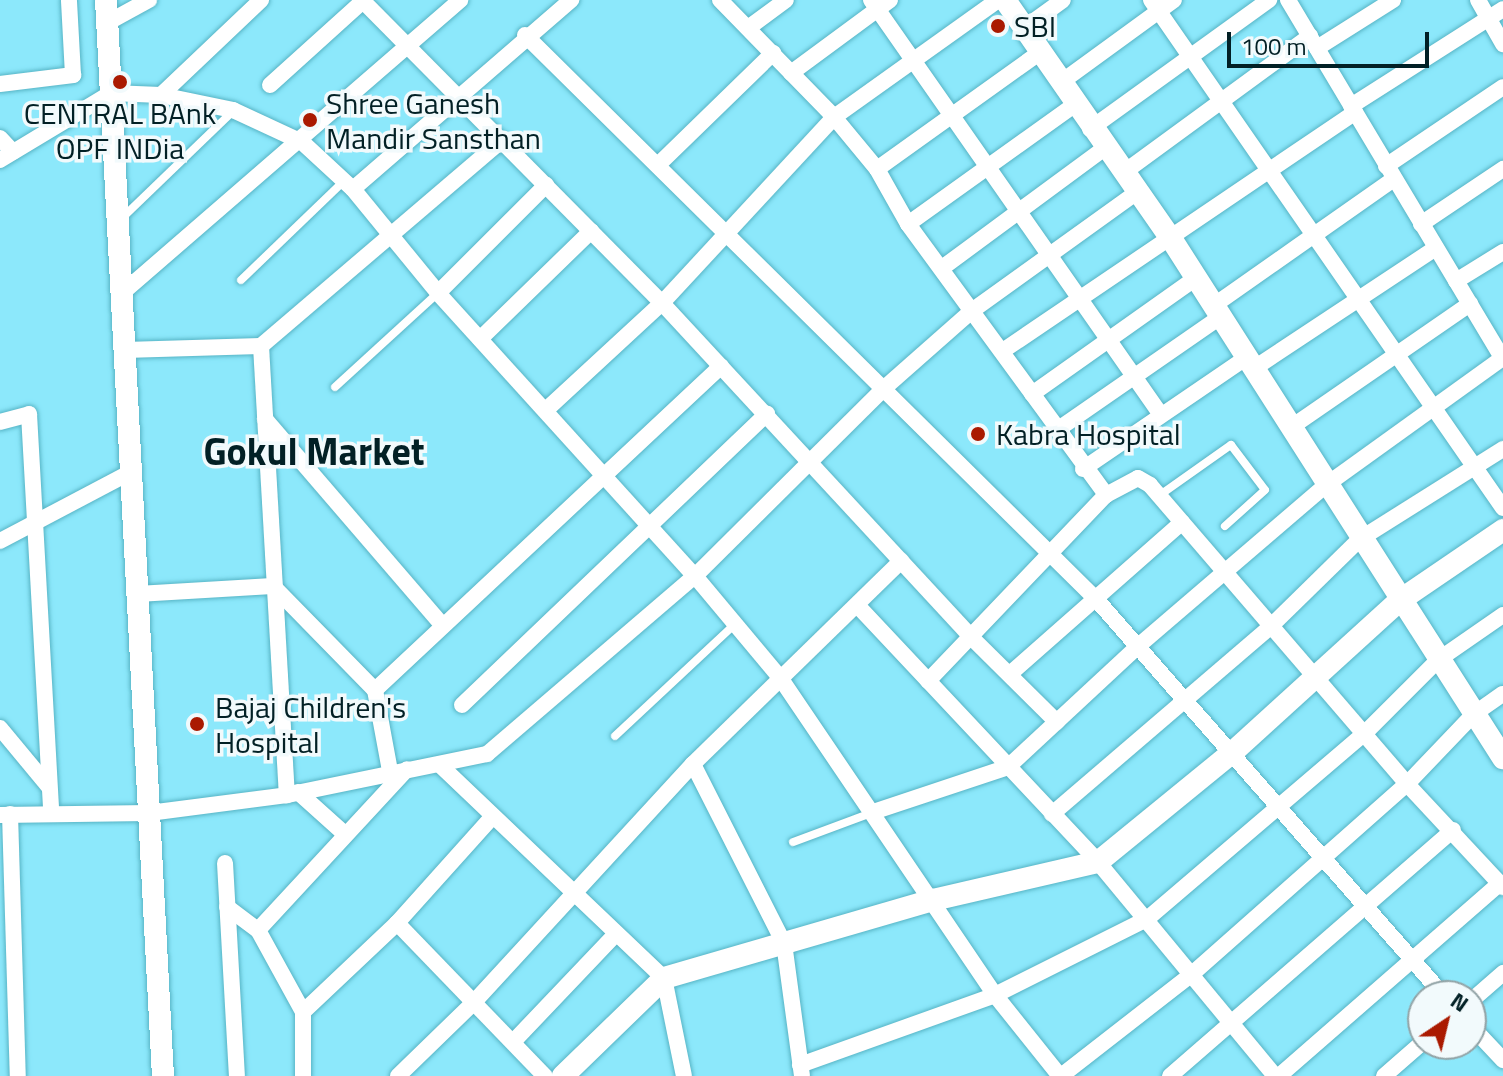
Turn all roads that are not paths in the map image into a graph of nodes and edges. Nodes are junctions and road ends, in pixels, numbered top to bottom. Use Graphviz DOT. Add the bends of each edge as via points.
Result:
graph roads {
  1 [pos="69,0"];
  2 [pos="106,0"];
  3 [pos="149,0"];
  4 [pos="261,0"];
  5 [pos="363,0"];
  6 [pos="460,0"];
  7 [pos="720,0"];
  8 [pos="786,0"];
  9 [pos="998,0"];
  10 [pos="1005,0"];
  11 [pos="1063,0"];
  12 [pos="1174,0"];
  13 [pos="1269,0"];
  14 [pos="1393,0"];
  15 [pos="1478,0"];
  16 [pos="564,1"];
  17 [pos="1291,1"];
  18 [pos="880,3"];
  19 [pos="1155,6"];
  20 [pos="1496,14"];
  21 [pos="107,23"];
  22 [pos="748,28"];
  23 [pos="1023,29"];
  24 [pos="525,35"];
  25 [pos="1313,42"];
  26 [pos="1503,44"];
  27 [pos="409,45"];
  28 [pos="773,53"];
  29 [pos="1039,53"];
  30 [pos="1192,56"];
  31 [pos="914,60"];
  32 [pos="791,73"];
  33 [pos="1060,83"];
  34 [pos="0,84"];
  35 [pos="270,85"];
  36 [pos="1503,87"];
  37 [pos="111,93"];
  38 [pos="161,95"];
  39 [pos="458,98"];
  40 [pos="1223,100"];
  41 [pos="1074,105"];
  42 [pos="1353,109"];
  43 [pos="233,110"];
  44 [pos="834,117"];
  45 [pos="949,117"];
  46 [pos="1090,129"];
  47 [pos="0,138"];
  48 [pos="502,140"];
  49 [pos="302,142"];
  50 [pos="1105,148"];
  51 [pos="7,156"];
  52 [pos="660,163"];
  53 [pos="987,168"];
  54 [pos="877,169"];
  55 [pos="1503,169"];
  56 [pos="1272,170"];
  57 [pos="1123,173"];
  58 [pos="1390,173"];
  59 [pos="348,185"];
  60 [pos="546,185"];
  61 [pos="1137,192"];
  62 [pos="1019,212"];
  63 [pos="117,222"];
  64 [pos="908,224"];
  65 [pos="1421,224"];
  66 [pos="591,231"];
  67 [pos="728,232"];
  68 [pos="1316,234"];
  69 [pos="390,239"];
  70 [pos="1172,240"];
  71 [pos="1436,248"];
  72 [pos="1503,252"];
  73 [pos="1050,254"];
  74 [pos="942,268"];
  75 [pos="1196,278"];
  76 [pos="241,280"];
  77 [pos="1456,281"];
  78 [pos="438,293"];
  79 [pos="121,294"];
  80 [pos="1081,299"];
  81 [pos="1361,299"];
  82 [pos="662,303"];
  83 [pos="1470,304"];
  84 [pos="973,310"];
  85 [pos="1217,311"];
  86 [pos="1497,333"];
  87 [pos="480,339"];
  88 [pos="1108,339"];
  89 [pos="261,346"];
  90 [pos="124,350"];
  91 [pos="1004,350"];
  92 [pos="1398,354"];
  93 [pos="1503,358"];
  94 [pos="1250,364"];
  95 [pos="721,366"];
  96 [pos="1134,377"];
  97 [pos="335,387"];
  98 [pos="881,391"];
  99 [pos="1032,394"];
  100 [pos="1435,408"];
  101 [pos="547,409"];
  102 [pos="767,414"];
  103 [pos="1161,415"];
  104 [pos="265,419"];
  105 [pos="0,422"];
  106 [pos="1290,428"];
  107 [pos="1057,430"];
  108 [pos="1503,449"];
  109 [pos="812,462"];
  110 [pos="1475,468"];
  111 [pos="1083,469"];
  112 [pos="131,472"];
  113 [pos="605,477"];
  114 [pos="1326,485"];
  115 [pos="1106,495"];
  116 [pos="1159,496"];
  117 [pos="1503,508"];
  118 [pos="39,522"];
  119 [pos="1182,522"];
  120 [pos="648,524"];
  121 [pos="1225,526"];
  122 [pos="1503,530"];
  123 [pos="1360,539"];
  124 [pos="0,541"];
  125 [pos="1051,554"];
  126 [pos="901,561"];
  127 [pos="1227,573"];
  128 [pos="695,576"];
  129 [pos="273,586"];
  130 [pos="137,594"];
  131 [pos="1096,599"];
  132 [pos="1399,601"];
  133 [pos="857,605"];
  134 [pos="1503,615"];
  135 [pos="735,624"];
  136 [pos="442,625"];
  137 [pos="1270,627"];
  138 [pos="970,636"];
  139 [pos="1137,647"];
  140 [pos="1438,660"];
  141 [pos="1011,673"];
  142 [pos="1318,677"];
  143 [pos="781,679"];
  144 [pos="928,681"];
  145 [pos="375,690"];
  146 [pos="1503,694"];
  147 [pos="1185,697"];
  148 [pos="462,705"];
  149 [pos="1474,714"];
  150 [pos="1057,722"];
  151 [pos="0,728"];
  152 [pos="1366,732"];
  153 [pos="615,736"];
  154 [pos="1233,752"];
  155 [pos="1503,758"];
  156 [pos="693,764"];
  157 [pos="441,766"];
  158 [pos="1008,767"];
  159 [pos="398,770"];
  160 [pos="1407,784"];
  161 [pos="49,787"];
  162 [pos="292,794"];
  163 [pos="1279,805"];
  164 [pos="51,811"];
  165 [pos="876,811"];
  166 [pos="149,813"];
  167 [pos="5,814"];
  168 [pos="1052,814"];
  169 [pos="492,817"];
  170 [pos="1453,830"];
  171 [pos="346,835"];
  172 [pos="793,842"];
  173 [pos="1327,857"];
  174 [pos="1098,862"];
  175 [pos="225,863"];
  176 [pos="1501,885"];
  177 [pos="574,895"];
  178 [pos="933,900"];
  179 [pos="1368,905"];
  180 [pos="227,907"];
  181 [pos="1147,919"];
  182 [pos="397,923"];
  183 [pos="258,930"];
  184 [pos="616,934"];
  185 [pos="784,943"];
  186 [pos="1412,957"];
  187 [pos="1503,973"];
  188 [pos="1192,974"];
  189 [pos="664,978"];
  190 [pos="1431,980"];
  191 [pos="1487,987"];
  192 [pos="995,995"];
  193 [pos="475,1001"];
  194 [pos="303,1012"];
  195 [pos="1233,1022"];
  196 [pos="513,1042"];
  197 [pos="1487,1043"];
  198 [pos="1407,1056"];
  199 [pos="1503,1060"];
  200 [pos="801,1071"];
  201 [pos="18,1076"];
  202 [pos="163,1076"];
  203 [pos="237,1076"];
  204 [pos="303,1076"];
  205 [pos="398,1076"];
  206 [pos="545,1076"];
  207 [pos="563,1076"];
  208 [pos="684,1076"];
  209 [pos="1061,1076"];
  210 [pos="1170,1076"];
  211 [pos="1277,1076"];
  212 [pos="1384,1076"];
  1 -- 34 [label="street" via="73,75"];
  2 -- 21 [label="main road"];
  3 -- 21 [label="street"];
  4 -- 38 [label="street"];
  5 -- 27 [label="street"];
  5 -- 35 [label="street"];
  6 -- 27 [label="street"];
  7 -- 22 [label="street"];
  8 -- 22 [label="street"];
  9 -- 31 [label="street"];
  10 -- 23 [label="main road"];
  11 -- 23 [label="street"];
  12 -- 19 [label="street"];
  13 -- 30 [label="street"];
  14 -- 25 [label="street"];
  15 -- 20 [label="street"];
  16 -- 24 [label="street"];
  17 -- 25 [label="street"];
  18 -- 31 [label="street"];
  18 -- 32 [label="street"];
  19 -- 30 [label="street"];
  19 -- 33 [label="street"];
  20 -- 26 [label="street"];
  20 -- 42 [label="street"];
  21 -- 37 [label="main road"];
  22 -- 28 [label="street"];
  23 -- 29 [label="main road"];
  24 -- 39 [label="street"];
  24 -- 52 [label="street"];
  25 -- 40 [label="street"];
  25 -- 42 [label="street"];
  27 -- 39 [label="street"];
  27 -- 49 [label="street"];
  28 -- 32 [label="street"];
  28 -- 52 [label="street"];
  29 -- 33 [label="main road"];
  29 -- 45 [label="street"];
  30 -- 40 [label="street"];
  30 -- 46 [label="street"];
  31 -- 44 [label="street"];
  31 -- 45 [label="street"];
  32 -- 44 [label="street"];
  33 -- 41 [label="main road"];
  36 -- 58 [label="street"];
  37 -- 38 [label="street"];
  37 -- 51 [label="street"];
  37 -- 63 [label="main road"];
  38 -- 43 [label="street"];
  39 -- 48 [label="street"];
  39 -- 59 [label="street"];
  40 -- 56 [label="street"];
  40 -- 57 [label="street"];
  41 -- 46 [label="main road"];
  41 -- 53 [label="street"];
  42 -- 56 [label="street"];
  42 -- 58 [label="street"];
  43 -- 49 [label="street"];
  43 -- 63 [label="lane"];
  44 -- 54 [label="street"];
  44 -- 67 [label="street"];
  45 -- 53 [label="street"];
  45 -- 54 [label="street"];
  46 -- 50 [label="main road"];
  47 -- 51 [label="street"];
  48 -- 60 [label="street"];
  48 -- 69 [label="street"];
  49 -- 59 [label="street"];
  49 -- 79 [label="street"];
  50 -- 57 [label="main road"];
  50 -- 62 [label="street"];
  52 -- 67 [label="street"];
  53 -- 62 [label="street"];
  53 -- 64 [label="street"];
  54 -- 64 [label="street"];
  55 -- 65 [label="street"];
  56 -- 68 [label="street"];
  56 -- 70 [label="street"];
  57 -- 61 [label="main road"];
  58 -- 65 [label="street"];
  58 -- 68 [label="street"];
  59 -- 69 [label="street"];
  59 -- 76 [label="lane"];
  60 -- 66 [label="street"];
  60 -- 78 [label="street"];
  61 -- 70 [label="main road"];
  61 -- 73 [label="street"];
  62 -- 73 [label="street"];
  62 -- 74 [label="street"];
  63 -- 79 [label="main road"];
  64 -- 74 [label="street"];
  65 -- 71 [label="street"];
  66 -- 82 [label="street"];
  66 -- 87 [label="street"];
  67 -- 82 [label="street"];
  67 -- 98 [label="street"];
  68 -- 81 [label="street"];
  68 -- 85 [label="street"];
  69 -- 78 [label="street"];
  69 -- 89 [label="street"];
  70 -- 75 [label="main road"];
  70 -- 80 [label="street"];
  71 -- 77 [label="street"];
  71 -- 81 [label="street"];
  72 -- 77 [label="street"];
  73 -- 80 [label="street"];
  73 -- 84 [label="street"];
  74 -- 84 [label="street"];
  75 -- 85 [label="main road"];
  75 -- 88 [label="street"];
  77 -- 83 [label="street"];
  78 -- 87 [label="street"];
  78 -- 97 [label="lane"];
  79 -- 90 [label="main road"];
  80 -- 88 [label="street"];
  80 -- 91 [label="street"];
  81 -- 92 [label="street"];
  81 -- 94 [label="street"];
  82 -- 95 [label="street"];
  82 -- 101 [label="street"];
  83 -- 86 [label="street"];
  83 -- 92 [label="street"];
  84 -- 91 [label="street"];
  84 -- 98 [label="street"];
  85 -- 94 [label="main road"];
  85 -- 96 [label="street"];
  86 -- 93 [label="street"];
  87 -- 101 [label="street"];
  88 -- 96 [label="street"];
  88 -- 99 [label="street"];
  89 -- 90 [label="street"];
  89 -- 104 [label="street"];
  90 -- 112 [label="main road"];
  91 -- 99 [label="street"];
  92 -- 100 [label="street"];
  92 -- 106 [label="street"];
  93 -- 100 [label="street"];
  94 -- 103 [label="street"];
  94 -- 106 [label="main road"];
  95 -- 102 [label="street"];
  95 -- 113 [label="street"];
  96 -- 103 [label="street"];
  96 -- 107 [label="street"];
  98 -- 109 [label="street"];
  98 -- 125 [label="street"];
  99 -- 107 [label="street"];
  100 -- 110 [label="street"];
  100 -- 114 [label="street"];
  101 -- 113 [label="street"];
  102 -- 109 [label="street"];
  102 -- 120 [label="street"];
  103 -- 111 [label="street"];
  104 -- 129 [label="street"];
  104 -- 136 [label="street"];
  105 -- 118 [label="street" via="29,414"];
  106 -- 114 [label="main road"];
  107 -- 111 [label="street"];
  108 -- 110 [label="street"];
  109 -- 126 [label="street"];
  109 -- 128 [label="street"];
  110 -- 117 [label="street"];
  110 -- 123 [label="street"];
  111 -- 115 [label="street"];
  112 -- 118 [label="street"];
  112 -- 130 [label="main road"];
  113 -- 120 [label="street"];
  113 -- 136 [label="street"];
  114 -- 123 [label="main road"];
  114 -- 127 [label="street"];
  115 -- 116 [label="street" via="1131,477 1144,480"];
  115 -- 125 [label="street"];
  116 -- 119 [label="street"];
  116 -- 121 [label="lane" via="1231,445 1265,490"];
  118 -- 124 [label="street"];
  118 -- 161 [label="street"];
  119 -- 127 [label="street"];
  119 -- 131 [label="street"];
  120 -- 128 [label="street"];
  120 -- 148 [label="street"];
  122 -- 132 [label="main road"];
  123 -- 132 [label="main road"];
  123 -- 137 [label="street"];
  125 -- 131 [label="street"];
  125 -- 138 [label="street"];
  126 -- 133 [label="street"];
  126 -- 138 [label="street"];
  127 -- 137 [label="street"];
  127 -- 139 [label="street"];
  128 -- 135 [label="street"];
  128 -- 157 [label="street" via="507,742 487,754"];
  129 -- 130 [label="street"];
  129 -- 145 [label="street"];
  129 -- 162 [label="street"];
  130 -- 166 [label="main road"];
  131 -- 139 [label="street"];
  131 -- 141 [label="street"];
  132 -- 140 [label="main road"];
  132 -- 142 [label="main road"];
  133 -- 143 [label="street"];
  133 -- 144 [label="street"];
  134 -- 140 [label="street"];
  135 -- 143 [label="street"];
  135 -- 153 [label="lane"];
  136 -- 145 [label="street"];
  137 -- 142 [label="street"];
  137 -- 147 [label="street"];
  138 -- 141 [label="street"];
  138 -- 144 [label="street"];
  139 -- 147 [label="street"];
  139 -- 150 [label="street"];
  140 -- 149 [label="main road"];
  140 -- 152 [label="street"];
  141 -- 150 [label="street"];
  142 -- 152 [label="street"];
  142 -- 154 [label="main road"];
  143 -- 156 [label="street"];
  143 -- 165 [label="street"];
  144 -- 158 [label="street"];
  145 -- 159 [label="street"];
  146 -- 149 [label="street"];
  147 -- 154 [label="street"];
  147 -- 168 [label="street"];
  149 -- 155 [label="main road"];
  149 -- 160 [label="street"];
  150 -- 158 [label="street"];
  151 -- 161 [label="street"];
  152 -- 160 [label="street"];
  152 -- 163 [label="street"];
  154 -- 163 [label="street"];
  154 -- 174 [label="main road"];
  156 -- 177 [label="street"];
  156 -- 185 [label="street"];
  157 -- 159 [label="street"];
  157 -- 169 [label="street"];
  158 -- 165 [label="street"];
  158 -- 168 [label="street"];
  159 -- 162 [label="street"];
  159 -- 171 [label="street"];
  160 -- 170 [label="street"];
  160 -- 173 [label="street"];
  161 -- 164 [label="street"];
  162 -- 166 [label="street"];
  162 -- 171 [label="street"];
  163 -- 173 [label="street"];
  163 -- 181 [label="street"];
  164 -- 166 [label="street"];
  164 -- 167 [label="street"];
  165 -- 172 [label="lane"];
  165 -- 178 [label="street"];
  166 -- 202 [label="main road"];
  167 -- 201 [label="street"];
  168 -- 174 [label="street"];
  169 -- 177 [label="street"];
  169 -- 182 [label="street"];
  170 -- 176 [label="street"];
  170 -- 179 [label="street"];
  171 -- 183 [label="street"];
  173 -- 179 [label="street"];
  173 -- 188 [label="street"];
  174 -- 178 [label="main road"];
  174 -- 181 [label="street"];
  175 -- 180 [label="street"];
  176 -- 186 [label="street"];
  177 -- 184 [label="street"];
  177 -- 193 [label="street"];
  178 -- 185 [label="main road"];
  178 -- 192 [label="street"];
  179 -- 186 [label="street"];
  179 -- 195 [label="street"];
  180 -- 183 [label="street"];
  180 -- 203 [label="street"];
  181 -- 188 [label="street"];
  181 -- 192 [label="street"];
  182 -- 193 [label="street"];
  182 -- 194 [label="street"];
  183 -- 194 [label="street"];
  184 -- 189 [label="street"];
  184 -- 196 [label="street"];
  185 -- 189 [label="main road"];
  185 -- 200 [label="street"];
  186 -- 190 [label="street"];
  186 -- 211 [label="street"];
  187 -- 191 [label="street"];
  188 -- 195 [label="street"];
  188 -- 209 [label="street"];
  189 -- 207 [label="main road"];
  189 -- 208 [label="street"];
  192 -- 200 [label="street"];
  192 -- 209 [label="street"];
  193 -- 196 [label="street"];
  193 -- 205 [label="street"];
  194 -- 204 [label="street"];
  195 -- 210 [label="street"];
  195 -- 211 [label="street"];
  196 -- 206 [label="street"];
  197 -- 199 [label="street"];
  198 -- 212 [label="street"];
}
